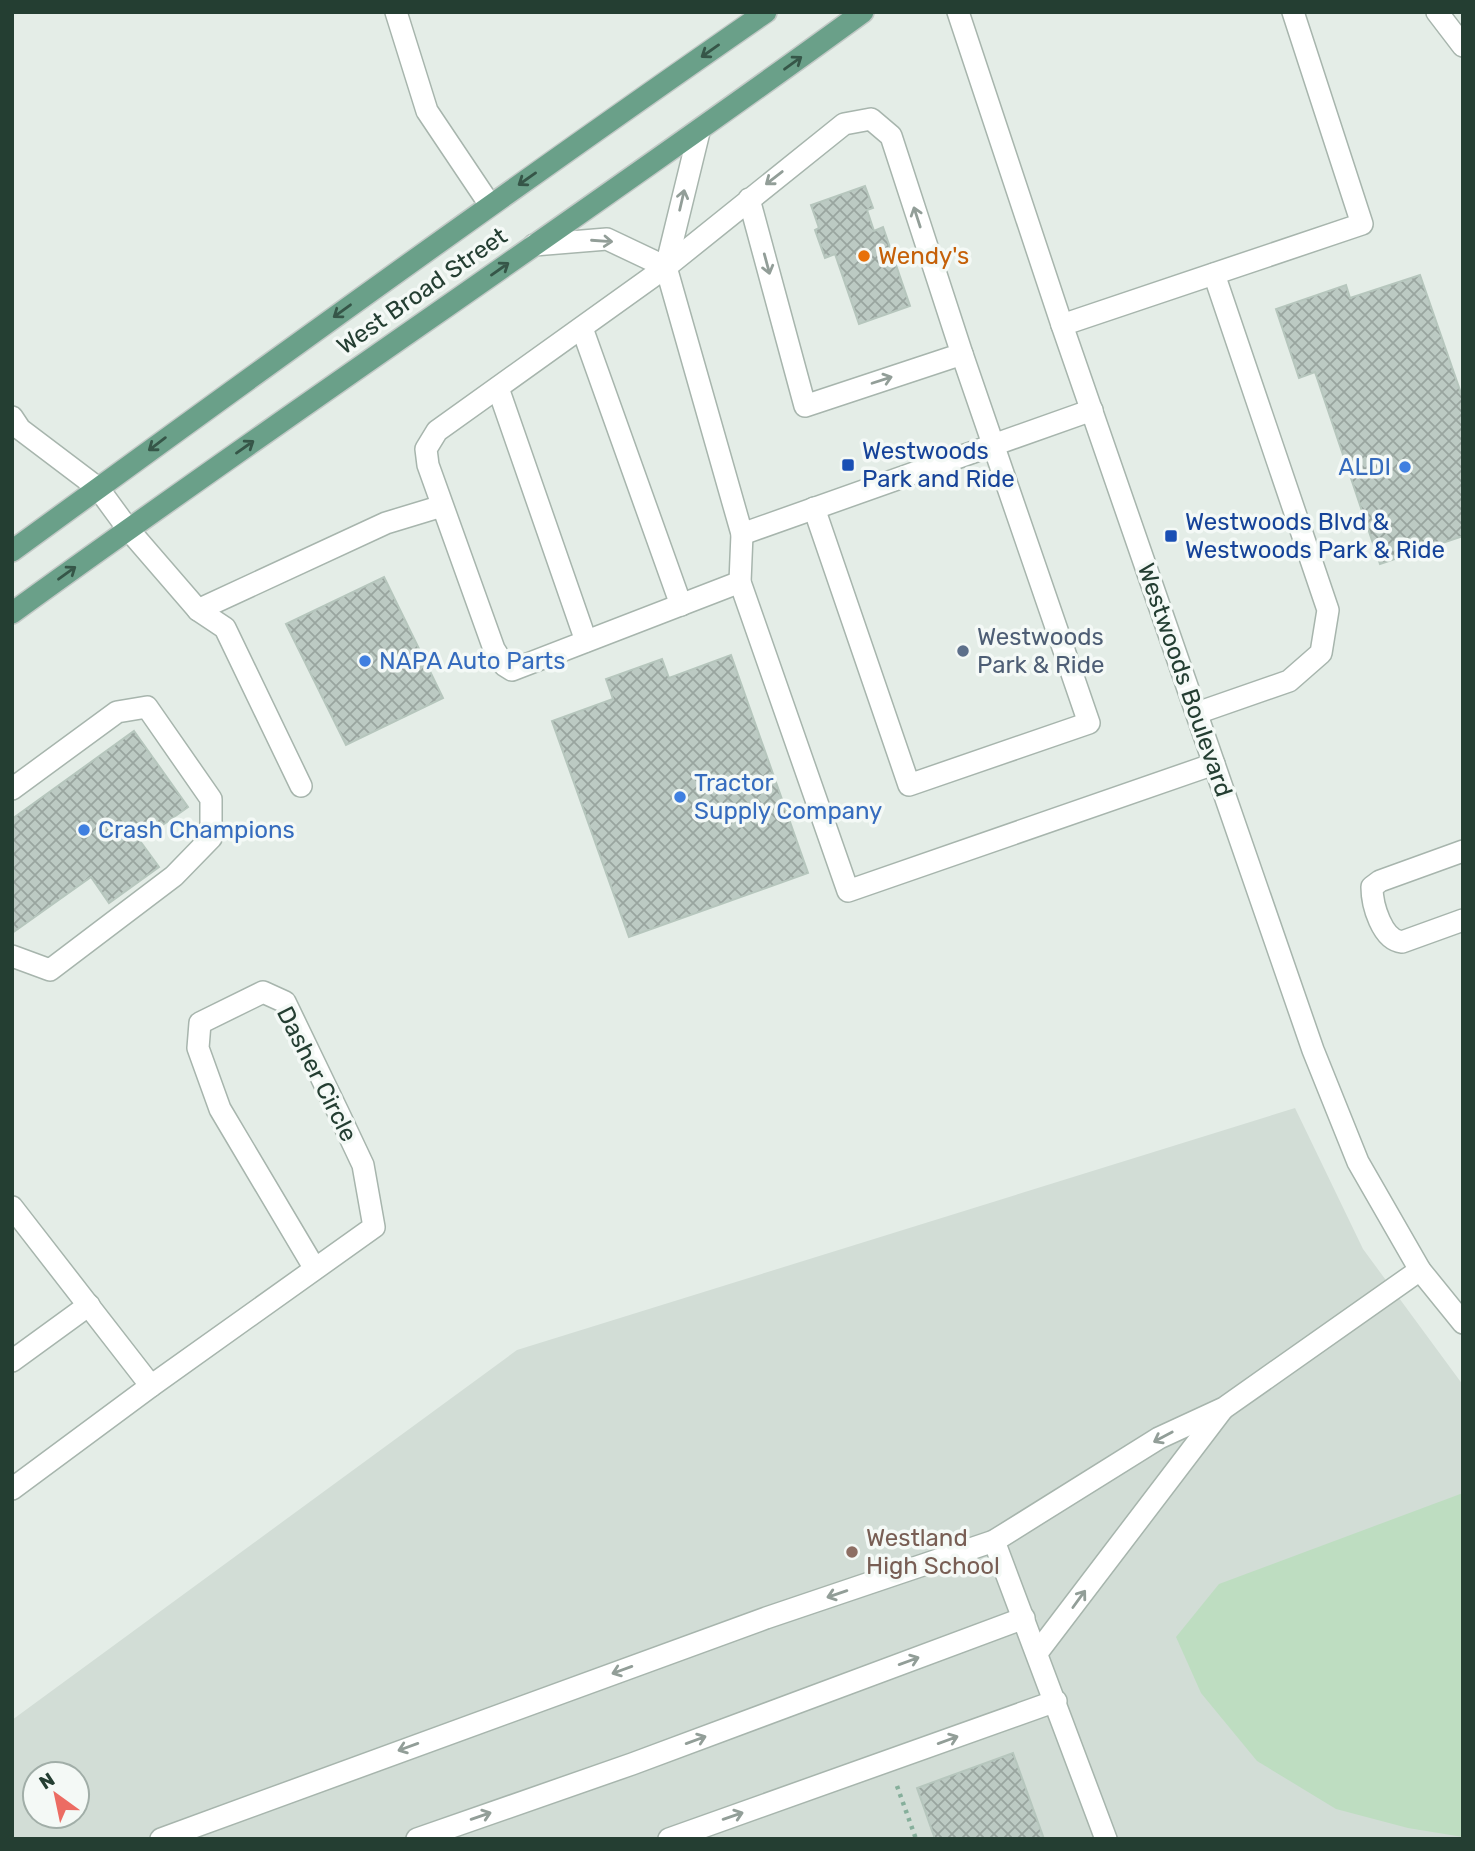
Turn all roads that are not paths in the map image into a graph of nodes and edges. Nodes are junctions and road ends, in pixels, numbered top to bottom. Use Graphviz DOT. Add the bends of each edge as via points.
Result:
graph roads {
  1 [pos="396,12"];
  2 [pos="766,12"];
  3 [pos="863,12"];
  4 [pos="958,12"];
  5 [pos="1293,12"];
  6 [pos="1437,12"];
  7 [pos="1463,46"];
  8 [pos="699,132"];
  9 [pos="748,199"];
  10 [pos="490,205"];
  11 [pos="534,245"];
  12 [pos="666,267"];
  13 [pos="1214,274"];
  14 [pos="1062,325"];
  15 [pos="582,328"];
  16 [pos="962,354"];
  17 [pos="498,388"];
  18 [pos="1092,410"];
  19 [pos="12,417"];
  20 [pos="993,446"];
  21 [pos="98,488"];
  22 [pos="442,506"];
  23 [pos="814,508"];
  24 [pos="128,528"];
  25 [pos="742,534"];
  26 [pos="12,551"];
  27 [pos="740,582"];
  28 [pos="681,605"];
  29 [pos="198,610"];
  30 [pos="12,613"];
  31 [pos="586,642"];
  32 [pos="1197,713"];
  33 [pos="1214,764"];
  34 [pos="301,786"];
  35 [pos="12,789"];
  36 [pos="1463,851"];
  37 [pos="1463,920"];
  38 [pos="12,956"];
  39 [pos="12,1207"];
  40 [pos="315,1269"];
  41 [pos="1420,1270"];
  42 [pos="89,1305"];
  43 [pos="1463,1323"];
  44 [pos="12,1361"];
  45 [pos="151,1386"];
  46 [pos="1224,1408"];
  47 [pos="12,1489"];
  48 [pos="995,1541"];
  49 [pos="1024,1618"];
  50 [pos="1037,1653"];
  51 [pos="1056,1702"];
  52 [pos="161,1839"];
  53 [pos="417,1839"];
  54 [pos="669,1839"];
  55 [pos="1106,1839"];
  1 -- 10 [label="street" via="427,111"];
  2 -- 10 [label="main road, West Broad Street, one-way"];
  8 -- 3 [label="main road, West Broad Street, one-way"];
  4 -- 14 [label="street, Westwoods Boulevard"];
  5 -- 13 [label="street" via="1362,224"];
  6 -- 7 [label="street"];
  8 -- 11 [label="main road, West Broad Street"];
  12 -- 8 [label="street, one-way"];
  9 -- 12 [label="street"];
  9 -- 16 [label="street, one-way" via="805,405"];
  16 -- 9 [label="street, one-way" via="891,136 871,119 844,124"];
  10 -- 21 [label="main road, West Broad Street, one-way"];
  11 -- 12 [label="street, one-way" via="607,239"];
  24 -- 11 [label="main road, West Broad Street, one-way"];
  12 -- 15 [label="street"];
  12 -- 25 [label="street"];
  13 -- 14 [label="street"];
  13 -- 32 [label="street" via="1328,610 1321,653 1289,681"];
  14 -- 18 [label="street, Westwoods Boulevard"];
  15 -- 17 [label="street"];
  15 -- 28 [label="street"];
  16 -- 20 [label="street"];
  17 -- 22 [label="street" via="437,431 426,449"];
  17 -- 31 [label="street"];
  18 -- 20 [label="street"];
  18 -- 32 [label="street, Westwoods Boulevard"];
  19 -- 21 [label="street" via="20,429"];
  20 -- 23 [label="street"];
  20 -- 23 [label="street" via="1089,723 909,785"];
  21 -- 24 [label="street"];
  21 -- 26 [label="main road, West Broad Street"];
  22 -- 29 [label="street" via="386,523"];
  22 -- 31 [label="street" via="494,649 504,665 512,670"];
  23 -- 25 [label="street"];
  24 -- 29 [label="street"];
  30 -- 24 [label="main road, West Broad Street, one-way"];
  25 -- 27 [label="street"];
  27 -- 28 [label="street"];
  27 -- 33 [label="street" via="848,891"];
  28 -- 31 [label="street"];
  29 -- 34 [label="street" via="225,628"];
  32 -- 33 [label="street, Westwoods Boulevard"];
  33 -- 41 [label="street, Westwoods Boulevard" via="1313,1050 1348,1137"];
  35 -- 38 [label="street" via="117,712 147,707 211,799 211,838 174,876 50,970"];
  36 -- 37 [label="street" via="1372,887 1387,935 1394,941"];
  39 -- 42 [label="street"];
  40 -- 40 [label="street, Dasher Circle" via="374,1227 363,1165 285,1002 263,992 200,1023 198,1048 220,1108"];
  40 -- 45 [label="street, Dasher Circle"];
  41 -- 43 [label="street, Westwoods Boulevard"];
  41 -- 46 [label="street"];
  42 -- 44 [label="street"];
  42 -- 45 [label="street"];
  45 -- 47 [label="street, Dasher Circle"];
  46 -- 48 [label="street, one-way" via="1159,1438"];
  50 -- 46 [label="street, one-way"];
  48 -- 49 [label="street"];
  48 -- 52 [label="street, one-way" via="753,1623"];
  49 -- 50 [label="street"];
  53 -- 49 [label="street, one-way"];
  50 -- 51 [label="street"];
  54 -- 51 [label="street, one-way"];
  51 -- 55 [label="street"];
}
